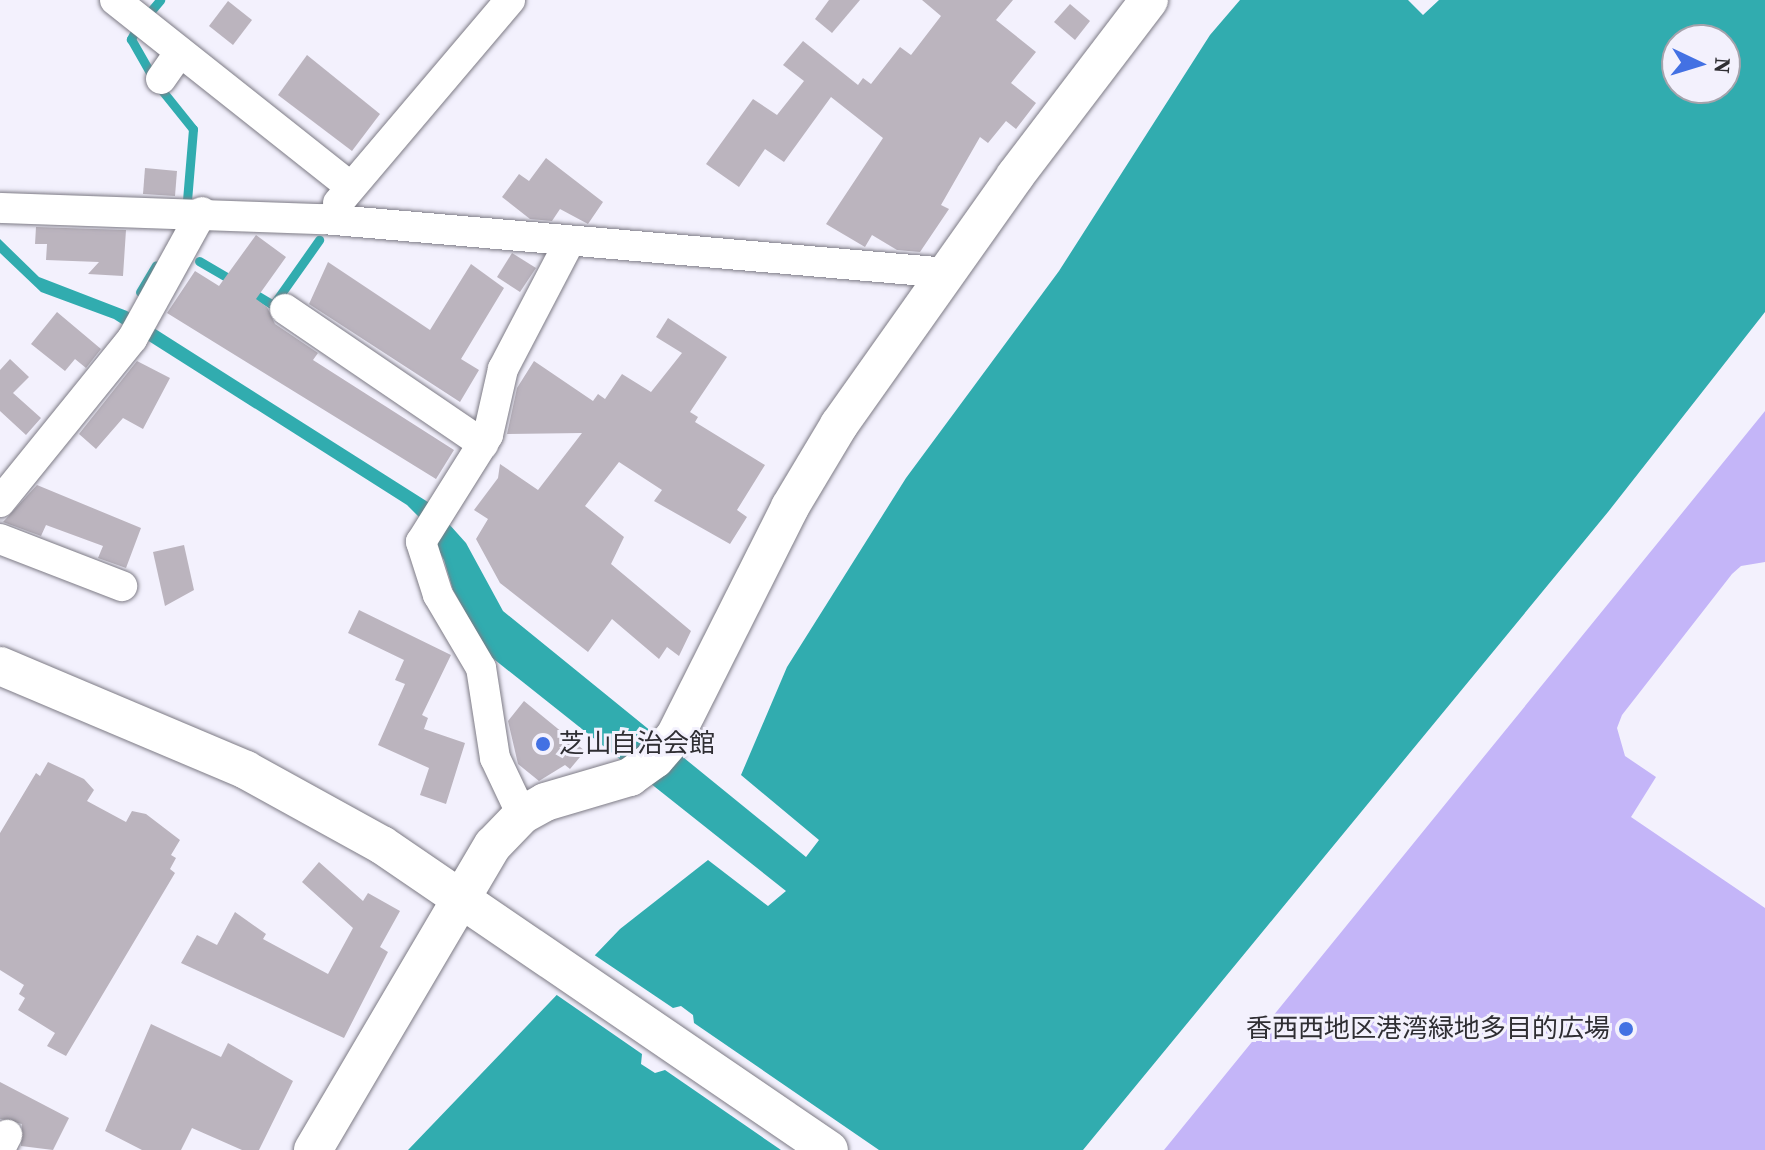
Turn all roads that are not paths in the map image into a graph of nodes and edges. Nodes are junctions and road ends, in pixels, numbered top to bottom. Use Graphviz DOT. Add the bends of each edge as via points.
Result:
graph roads {
  1 [pos="115,0"];
  2 [pos="510,0"];
  3 [pos="1149,0"];
  4 [pos="180,52"];
  5 [pos="161,79"];
  6 [pos="351,187"];
  7 [pos="0,208"];
  8 [pos="202,212"];
  9 [pos="323,219"];
  10 [pos="570,241"];
  11 [pos="948,273"];
  12 [pos="285,309"];
  13 [pos="483,444"];
  14 [pos="0,502"];
  15 [pos="0,539"];
  16 [pos="122,586"];
  17 [pos="0,666"];
  18 [pos="522,815"];
  19 [pos="460,898"];
  20 [pos="313,1150"];
  21 [pos="829,1150"];
  1 -- 4 [label="street"];
  2 -- 6 [label="street"];
  3 -- 11 [label="street"];
  4 -- 5 [label="street"];
  4 -- 6 [label="street"];
  6 -- 9 [label="street"];
  7 -- 8 [label="street"];
  8 -- 9 [label="street"];
  8 -- 14 [label="street" via="132,339"];
  9 -- 10 [label="street"];
  10 -- 11 [label="street"];
  10 -- 13 [label="street" via="503,369"];
  11 -- 18 [label="street" via="831,439 716,648 675,736 630,777 545,802"];
  12 -- 13 [label="street"];
  13 -- 18 [label="street" via="421,542 438,595 481,668 495,758"];
  15 -- 16 [label="street"];
  17 -- 19 [label="street" via="246,770 382,845"];
  18 -- 19 [label="street" via="493,845"];
  19 -- 20 [label="street"];
  19 -- 21 [label="street"];
}
